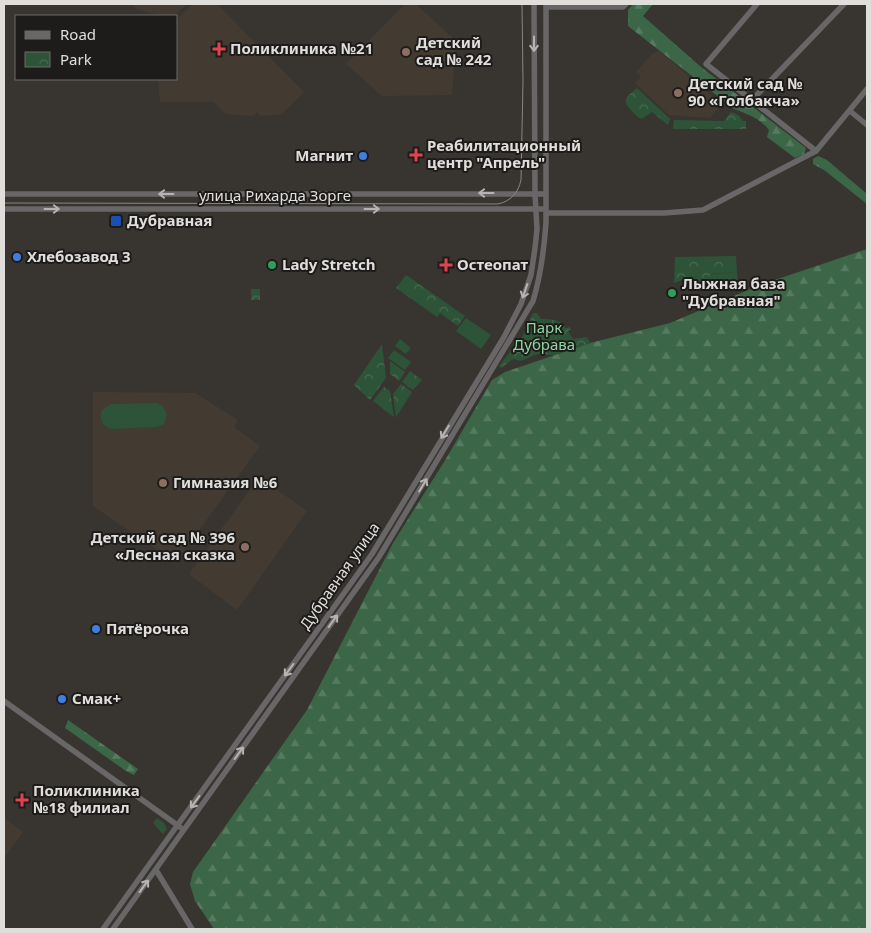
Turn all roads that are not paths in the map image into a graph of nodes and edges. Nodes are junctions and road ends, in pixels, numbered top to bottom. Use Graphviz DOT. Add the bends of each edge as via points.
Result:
graph roads {
  1 [pos="534,4"];
  2 [pos="626,4"];
  3 [pos="757,4"];
  4 [pos="844,4"];
  5 [pos="546,6"];
  6 [pos="867,89"];
  7 [pos="752,100"];
  8 [pos="850,111"];
  9 [pos="867,125"];
  10 [pos="816,151"];
  11 [pos="4,194"];
  12 [pos="534,194"];
  13 [pos="545,194"];
  14 [pos="4,209"];
  15 [pos="536,209"];
  16 [pos="546,211"];
  17 [pos="4,701"];
  18 [pos="178,826"];
  19 [pos="184,830"];
  20 [pos="156,870"];
  21 [pos="117,909"];
  22 [pos="124,914"];
  23 [pos="103,929"];
  24 [pos="113,929"];
  25 [pos="192,929"];
  1 -- 12 [label="street, Дубравная улица, one-way"];
  2 -- 5 [label="street"];
  3 -- 7 [label="street" via="706,64"];
  4 -- 7 [label="street"];
  5 -- 13 [label="street, Дубравная улица"];
  6 -- 8 [label="street"];
  7 -- 10 [label="street"];
  8 -- 9 [label="street"];
  8 -- 10 [label="street"];
  10 -- 16 [label="street, улица Рихарда Зорге" via="703,210 664,214"];
  12 -- 11 [label="street, улица Рихарда Зорге, one-way"];
  12 -- 13 [label="street, улица Рихарда Зорге"];
  12 -- 15 [label="street, Дубравная улица"];
  13 -- 16 [label="street, Дубравная улица"];
  14 -- 15 [label="street, улица Рихарда Зорге, one-way"];
  15 -- 16 [label="street, улица Рихарда Зорге"];
  15 -- 18 [label="street, Дубравная улица, one-way" via="531,275 504,337 372,554"];
  19 -- 16 [label="street, Дубравная улица, one-way" via="379,557 503,353 533,301 539,283"];
  17 -- 18 [label="street"];
  18 -- 19 [label="street"];
  18 -- 21 [label="street, Дубравная улица"];
  19 -- 20 [label="street, Дубравная улица"];
  22 -- 20 [label="street, Дубравная улица, one-way"];
  20 -- 25 [label="street"];
  21 -- 22 [label="street"];
  21 -- 23 [label="street, Дубравная улица"];
  22 -- 24 [label="street, Дубравная улица"];
}
